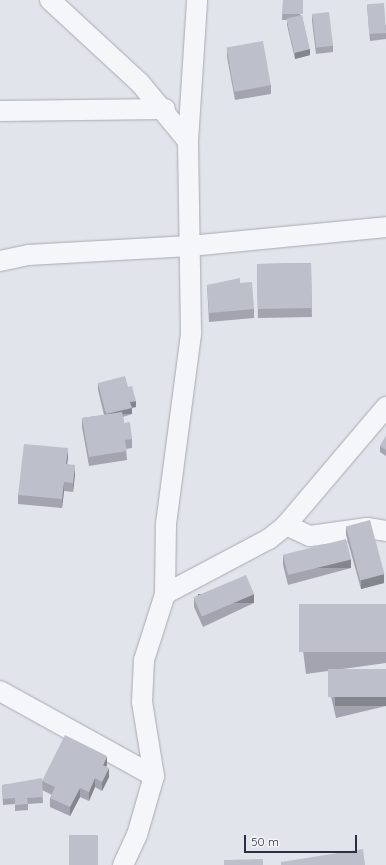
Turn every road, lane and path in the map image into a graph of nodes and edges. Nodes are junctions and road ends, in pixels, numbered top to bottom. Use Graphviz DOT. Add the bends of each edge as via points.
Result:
graph roads {
  1 [pos="50,0"];
  2 [pos="197,0"];
  3 [pos="165,109"];
  4 [pos="0,111"];
  5 [pos="188,141"];
  6 [pos="386,227"];
  7 [pos="190,246"];
  8 [pos="0,261"];
  9 [pos="386,407"];
  10 [pos="286,525"];
  11 [pos="386,531"];
  12 [pos="165,594"];
  13 [pos="0,691"];
  14 [pos="154,776"];
  15 [pos="123,865"];
  1 -- 3 [label="street"];
  2 -- 5 [label="street"];
  3 -- 4 [label="street"];
  3 -- 5 [label="street"];
  5 -- 7 [label="street"];
  6 -- 7 [label="street"];
  7 -- 8 [label="street" via="28,255"];
  7 -- 12 [label="street" via="191,333 166,524"];
  9 -- 10 [label="street"];
  10 -- 11 [label="street" via="310,536 367,528"];
  10 -- 12 [label="street" via="269,539"];
  12 -- 14 [label="street" via="144,660 142,702"];
  13 -- 14 [label="street"];
  14 -- 15 [label="street" via="137,835"];
}
